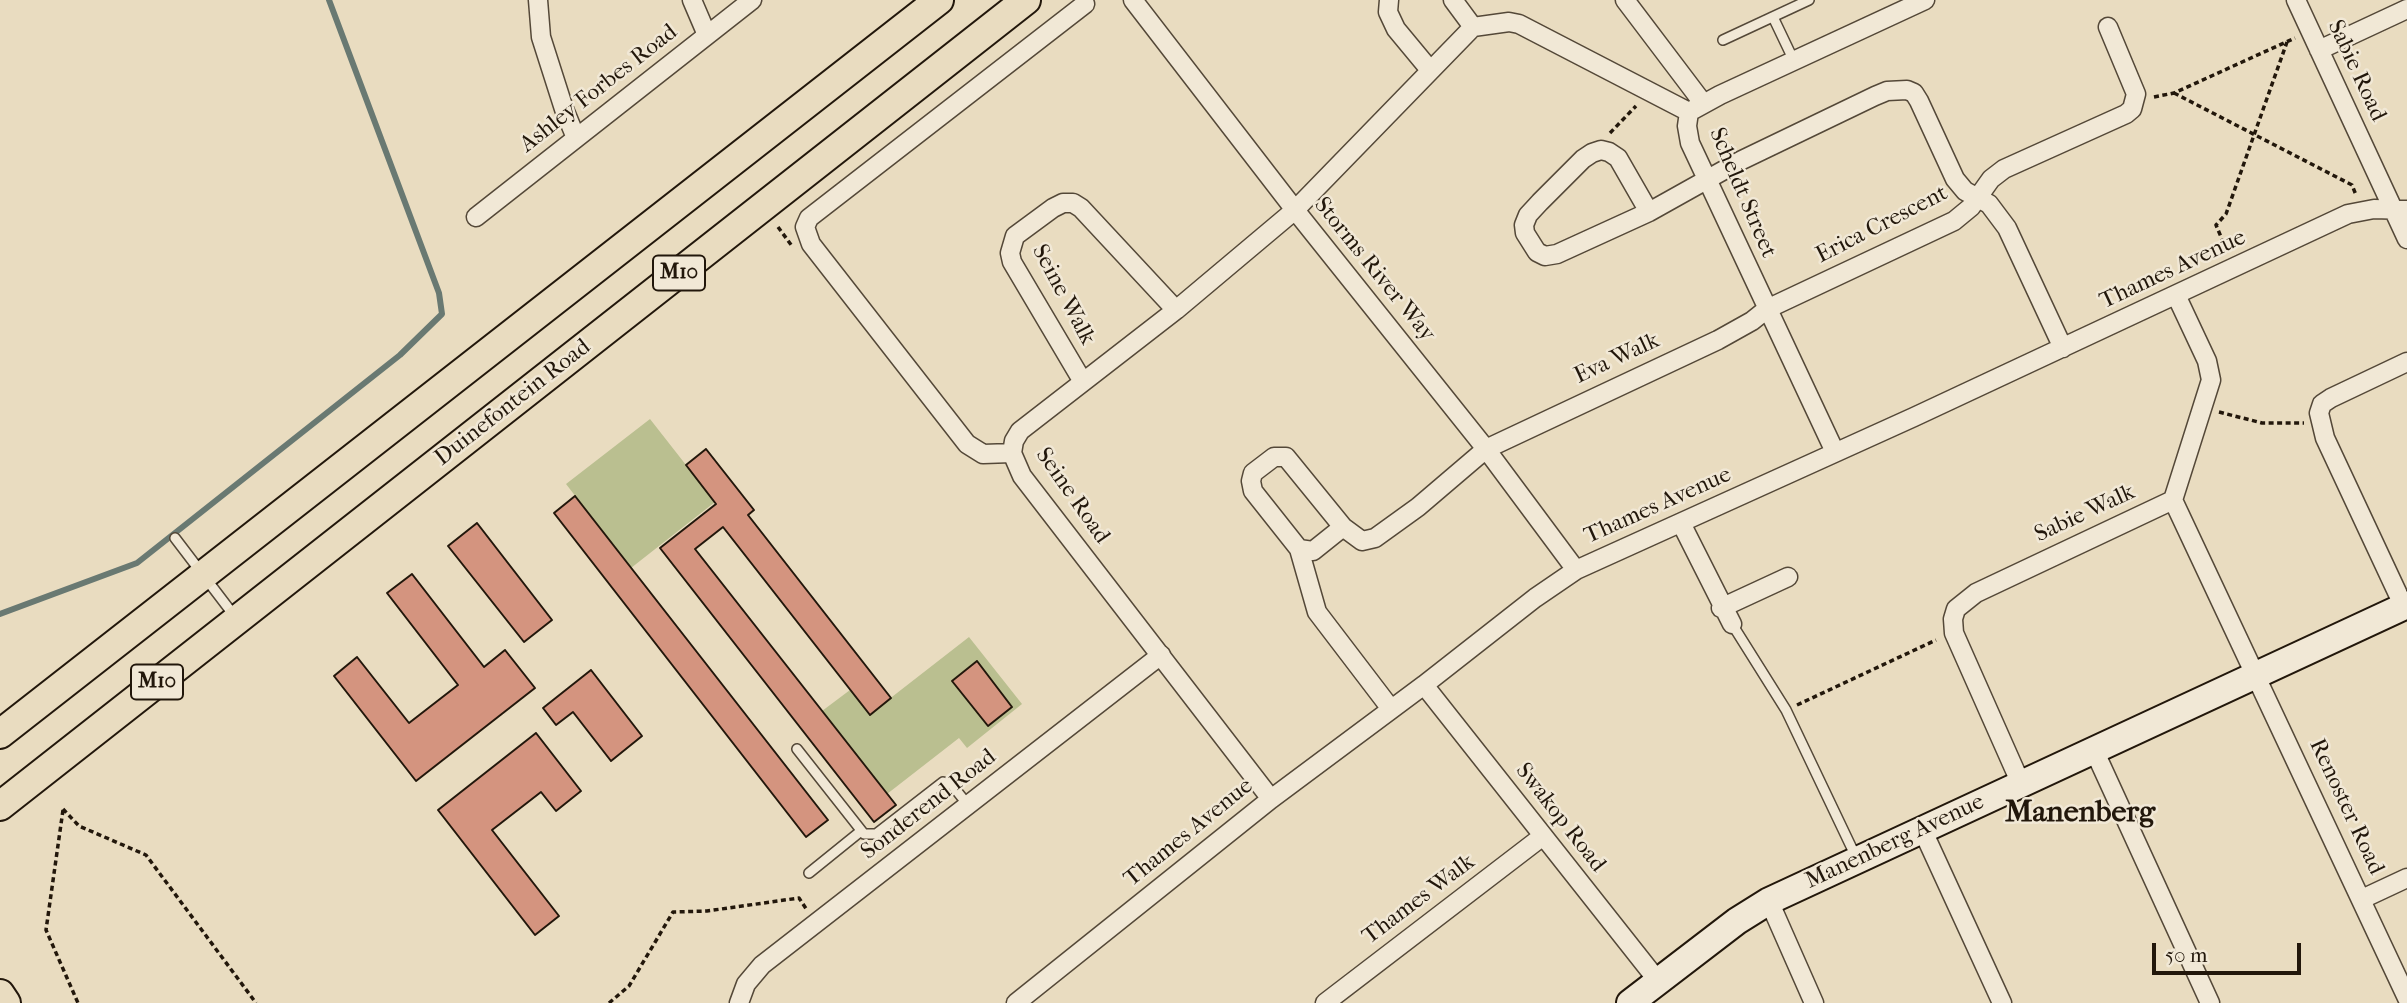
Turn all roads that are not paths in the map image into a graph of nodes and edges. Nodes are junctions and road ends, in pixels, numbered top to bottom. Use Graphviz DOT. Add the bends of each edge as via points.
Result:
graph roads {
  1 [pos="538,0"];
  2 [pos="692,0"];
  3 [pos="752,0"];
  4 [pos="939,0"];
  5 [pos="1026,0"];
  6 [pos="1133,0"];
  7 [pos="1389,0"];
  8 [pos="1453,0"];
  9 [pos="1625,0"];
  10 [pos="1809,0"];
  11 [pos="1925,0"];
  12 [pos="2295,0"];
  13 [pos="1085,4"];
  14 [pos="2407,9"];
  15 [pos="1773,18"];
  16 [pos="1474,27"];
  17 [pos="2108,27"];
  18 [pos="707,35"];
  19 [pos="1723,40"];
  20 [pos="2319,50"];
  21 [pos="1794,61"];
  22 [pos="1430,70"];
  23 [pos="1696,108"];
  24 [pos="576,138"];
  25 [pos="1707,179"];
  26 [pos="1978,198"];
  27 [pos="1295,210"];
  28 [pos="2400,210"];
  29 [pos="1649,212"];
  30 [pos="476,217"];
  31 [pos="2407,239"];
  32 [pos="2176,295"];
  33 [pos="1767,309"];
  34 [pos="1176,310"];
  35 [pos="2063,348"];
  36 [pos="2407,362"];
  37 [pos="1083,382"];
  38 [pos="1486,449"];
  39 [pos="1835,452"];
  40 [pos="1012,453"];
  41 [pos="2174,500"];
  42 [pos="1681,523"];
  43 [pos="1343,527"];
  44 [pos="174,538"];
  45 [pos="1299,549"];
  46 [pos="1576,570"];
  47 [pos="203,574"];
  48 [pos="1788,578"];
  49 [pos="2405,606"];
  50 [pos="1721,608"];
  51 [pos="237,619"];
  52 [pos="1732,624"];
  53 [pos="1161,655"];
  54 [pos="2257,676"];
  55 [pos="1423,685"];
  56 [pos="1391,709"];
  57 [pos="0,734"];
  58 [pos="796,749"];
  59 [pos="2094,750"];
  60 [pos="2021,784"];
  61 [pos="1271,799"];
  62 [pos="968,805"];
  63 [pos="0,806"];
  64 [pos="1922,829"];
  65 [pos="861,831"];
  66 [pos="1543,836"];
  67 [pos="1857,860"];
  68 [pos="808,873"];
  69 [pos="2407,878"];
  70 [pos="2362,899"];
  71 [pos="1769,901"];
  72 [pos="1658,981"];
  73 [pos="0,994"];
  74 [pos="2407,998"];
  75 [pos="6,1003"];
  76 [pos="739,1003"];
  77 [pos="1016,1003"];
  78 [pos="1325,1003"];
  79 [pos="1630,1003"];
  80 [pos="1814,1003"];
  81 [pos="2002,1003"];
  82 [pos="2210,1003"];
  1 -- 24 [label="street" via="541,37"];
  2 -- 18 [label="street"];
  3 -- 18 [label="street, Ashley Forbes Road"];
  4 -- 47 [label="main road, M10"];
  5 -- 51 [label="main road, Duinefontein Road / M10"];
  6 -- 27 [label="street, Storms River Way"];
  7 -- 22 [label="street" via="1395,29"];
  8 -- 16 [label="street"];
  9 -- 23 [label="street"];
  10 -- 15 [label="lane"];
  11 -- 21 [label="street, Scheldt Street"];
  12 -- 20 [label="street, Sabie Road"];
  13 -- 40 [label="street" via="809,218 805,227 811,244 967,444 983,454"];
  14 -- 20 [label="street"];
  15 -- 19 [label="lane"];
  15 -- 21 [label="lane"];
  16 -- 22 [label="street, Seine Road"];
  16 -- 23 [label="street" via="1519,24"];
  17 -- 26 [label="street, Erica Crescent" via="2133,84 2132,109 2004,169"];
  18 -- 24 [label="street, Ashley Forbes Road"];
  20 -- 28 [label="street, Sabie Road"];
  21 -- 23 [label="street, Scheldt Street"];
  22 -- 27 [label="street, Seine Road"];
  23 -- 25 [label="street, Scheldt Street" via="1687,126"];
  24 -- 30 [label="street, Ashley Forbes Road"];
  25 -- 26 [label="street, Erica Crescent" via="1875,96 1899,89 1914,93 1955,179"];
  25 -- 29 [label="street"];
  25 -- 33 [label="street, Scheldt Street"];
  26 -- 33 [label="street, Erica Crescent" via="1954,221"];
  26 -- 35 [label="street, Erica Crescent" via="1989,204 2007,228"];
  27 -- 34 [label="street, Seine Road"];
  27 -- 38 [label="street, Storms River Way"];
  28 -- 31 [label="street, Sabie Road"];
  28 -- 32 [label="street, Thames Avenue" via="2361,211"];
  29 -- 29 [label="street" via="1618,158 1601,150 1583,159 1540,201 1528,215 1525,233 1537,252 1557,254"];
  32 -- 35 [label="street, Thames Avenue"];
  32 -- 41 [label="street" via="2211,380"];
  33 -- 38 [label="street, Eva Walk" via="1717,340"];
  33 -- 39 [label="street, Scheldt Street"];
  34 -- 37 [label="street, Seine Road"];
  34 -- 37 [label="street, Seine Walk" via="1073,203 1053,208 1015,236 1012,262"];
  35 -- 39 [label="street, Thames Avenue"];
  36 -- 49 [label="street" via="2330,398 2319,413"];
  37 -- 40 [label="street, Seine Road" via="1020,431"];
  38 -- 43 [label="street" via="1375,538 1362,541"];
  38 -- 46 [label="street, Storms River Way"];
  39 -- 42 [label="street, Thames Avenue"];
  40 -- 53 [label="street, Seine Road" via="1022,476"];
  41 -- 54 [label="street, Renoster Road"];
  41 -- 60 [label="street, Sabie Walk" via="1976,593 1956,609 1954,633"];
  42 -- 46 [label="street, Thames Avenue"];
  42 -- 50 [label="street"];
  43 -- 45 [label="street" via="1313,551"];
  43 -- 45 [label="street" via="1295,466 1286,457 1274,457 1253,473 1253,491"];
  44 -- 47 [label="lane"];
  45 -- 56 [label="street" via="1317,612"];
  46 -- 55 [label="street, Thames Avenue"];
  47 -- 51 [label="lane"];
  47 -- 57 [label="main road, M10"];
  48 -- 50 [label="street"];
  49 -- 54 [label="street, Manenberg Avenue"];
  50 -- 52 [label="street"];
  51 -- 63 [label="main road, Duinefontein Road / M10"];
  52 -- 67 [label="lane" via="1786,710"];
  53 -- 61 [label="street, Seine Road"];
  53 -- 62 [label="street, Sonderend Road"];
  54 -- 59 [label="street, Manenberg Avenue"];
  54 -- 70 [label="street, Renoster Road"];
  55 -- 56 [label="street, Thames Avenue"];
  55 -- 66 [label="street, Swakop Road"];
  56 -- 61 [label="street, Thames Avenue"];
  58 -- 65 [label="lane"];
  59 -- 60 [label="street, Manenberg Avenue"];
  59 -- 82 [label="street"];
  60 -- 64 [label="street, Manenberg Avenue"];
  61 -- 77 [label="street, Thames Avenue"];
  62 -- 65 [label="lane" via="952,785 943,782 876,834 868,836"];
  62 -- 76 [label="street, Sonderend Road" via="753,974"];
  64 -- 67 [label="street, Manenberg Avenue"];
  64 -- 81 [label="street"];
  65 -- 68 [label="lane"];
  66 -- 72 [label="street, Swakop Road"];
  66 -- 78 [label="street, Thames Walk"];
  67 -- 71 [label="street, Manenberg Avenue"];
  69 -- 70 [label="street"];
  70 -- 74 [label="street, Renoster Road"];
  71 -- 72 [label="street, Manenberg Avenue"];
  71 -- 80 [label="street"];
  72 -- 79 [label="street, Manenberg Avenue"];
  73 -- 75 [label="main road"];
}
